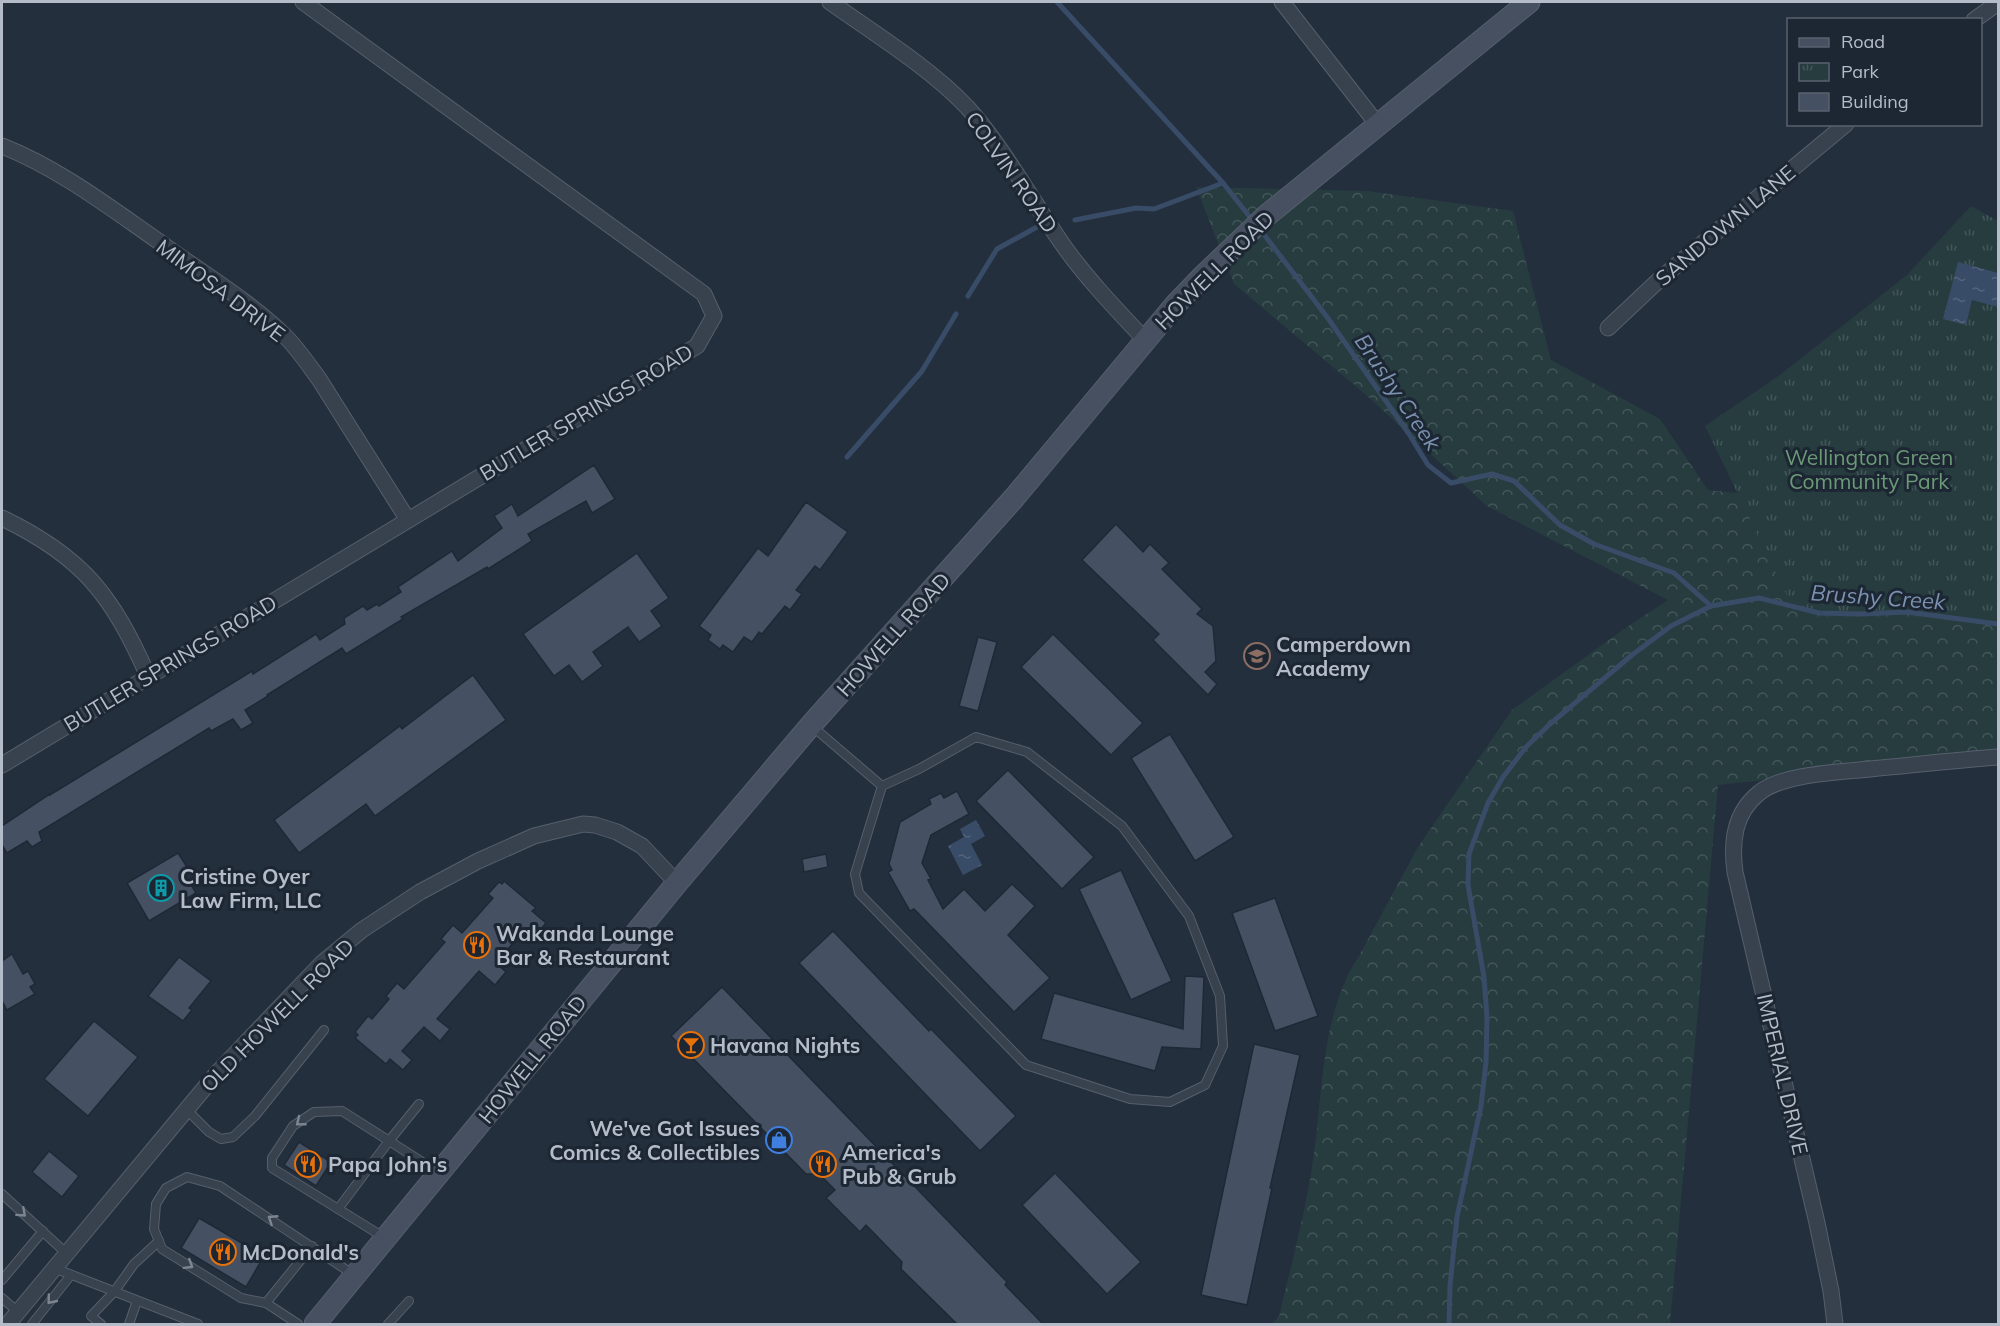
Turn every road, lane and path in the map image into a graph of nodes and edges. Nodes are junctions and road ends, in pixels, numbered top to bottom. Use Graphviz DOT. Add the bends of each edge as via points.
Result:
graph roads {
  1 [pos="303,2"];
  2 [pos="830,2"];
  3 [pos="1282,2"];
  4 [pos="1529,2"];
  5 [pos="1998,3"];
  6 [pos="1977,18"];
  7 [pos="1378,125"];
  8 [pos="1844,126"];
  9 [pos="2,146"];
  10 [pos="1608,328"];
  11 [pos="1146,341"];
  12 [pos="2,518"];
  13 [pos="408,520"];
  14 [pos="148,676"];
  15 [pos="811,725"];
  16 [pos="1998,757"];
  17 [pos="2,765"];
  18 [pos="882,786"];
  19 [pos="676,883"];
  20 [pos="324,1030"];
  21 [pos="419,1104"];
  22 [pos="186,1109"];
  23 [pos="389,1141"];
  24 [pos="439,1173"];
  25 [pos="2,1194"];
  26 [pos="338,1209"];
  27 [pos="43,1232"];
  28 [pos="385,1238"];
  29 [pos="159,1241"];
  30 [pos="312,1246"];
  31 [pos="66,1254"];
  32 [pos="54,1268"];
  33 [pos="71,1275"];
  34 [pos="355,1275"];
  35 [pos="2,1280"];
  36 [pos="114,1292"];
  37 [pos="2,1298"];
  38 [pos="136,1300"];
  39 [pos="409,1301"];
  40 [pos="266,1303"];
  41 [pos="18,1312"];
  42 [pos="8,1324"];
  43 [pos="32,1324"];
  44 [pos="101,1324"];
  45 [pos="129,1324"];
  46 [pos="198,1324"];
  47 [pos="298,1324"];
  48 [pos="315,1324"];
  49 [pos="388,1324"];
  50 [pos="1835,1324"];
  1 -- 13 [label="street, BUTLER SPRINGS ROAD" via="704,294 714,316 697,346"];
  2 -- 11 [label="street, COLVIN ROAD" via="966,106 1067,250"];
  3 -- 7 [label="street"];
  4 -- 7 [label="main road, HOWELL ROAD"];
  5 -- 6 [label="street"];
  7 -- 11 [label="main road, HOWELL ROAD" via="1289,196 1219,261"];
  8 -- 10 [label="street, SANDOWN LANE" via="1660,279"];
  9 -- 13 [label="street, MIMOSA DRIVE" via="53,169 91,194 257,312 286,337 319,379"];
  11 -- 15 [label="main road, HOWELL ROAD" via="1014,498"];
  12 -- 14 [label="street" via="68,557 88,576 106,597"];
  13 -- 14 [label="street, BUTLER SPRINGS ROAD"];
  14 -- 17 [label="street, BUTLER SPRINGS ROAD"];
  15 -- 18 [label="lane"];
  15 -- 19 [label="main road, HOWELL ROAD"];
  16 -- 50 [label="street, IMPERIAL DRIVE" via="1778,783 1749,801 1736,825 1735,872 1817,1223"];
  18 -- 18 [label="lane" via="855,874 859,893 1026,1065 1130,1099 1170,1102 1205,1085 1223,1046 1220,996 1189,916 1122,826 1028,752 976,737"];
  19 -- 22 [label="street, OLD HOWELL ROAD" via="642,846 595,825 583,824 534,836 478,861 420,892 362,930 322,963"];
  19 -- 24 [label="main road, HOWELL ROAD"];
  20 -- 22 [label="lane" via="255,1116 233,1137 221,1139 209,1132"];
  21 -- 23 [label="lane"];
  22 -- 31 [label="street, OLD HOWELL ROAD"];
  23 -- 24 [label="lane"];
  23 -- 26 [label="lane"];
  23 -- 26 [label="lane, one-way" via="342,1112 314,1112 294,1126 272,1158 272,1168"];
  24 -- 28 [label="main road, HOWELL ROAD"];
  25 -- 27 [label="lane, one-way"];
  26 -- 28 [label="lane"];
  27 -- 31 [label="lane"];
  27 -- 35 [label="lane"];
  28 -- 34 [label="main road, HOWELL ROAD"];
  30 -- 29 [label="lane, one-way" via="220,1186 188,1177 166,1188 156,1204 154,1229"];
  29 -- 36 [label="lane" via="134,1264"];
  29 -- 40 [label="lane, one-way" via="162,1249 241,1298"];
  30 -- 34 [label="lane"];
  30 -- 40 [label="lane"];
  31 -- 32 [label="street, OLD HOWELL ROAD"];
  32 -- 33 [label="lane"];
  32 -- 41 [label="street, OLD HOWELL ROAD"];
  33 -- 36 [label="lane"];
  33 -- 43 [label="lane, one-way"];
  34 -- 48 [label="main road, HOWELL ROAD"];
  36 -- 38 [label="lane"];
  36 -- 44 [label="lane" via="91,1316"];
  37 -- 41 [label="lane"];
  38 -- 45 [label="lane"];
  38 -- 46 [label="lane"];
  39 -- 49 [label="lane"];
  40 -- 47 [label="lane"];
  41 -- 42 [label="street, OLD HOWELL ROAD"];
}
